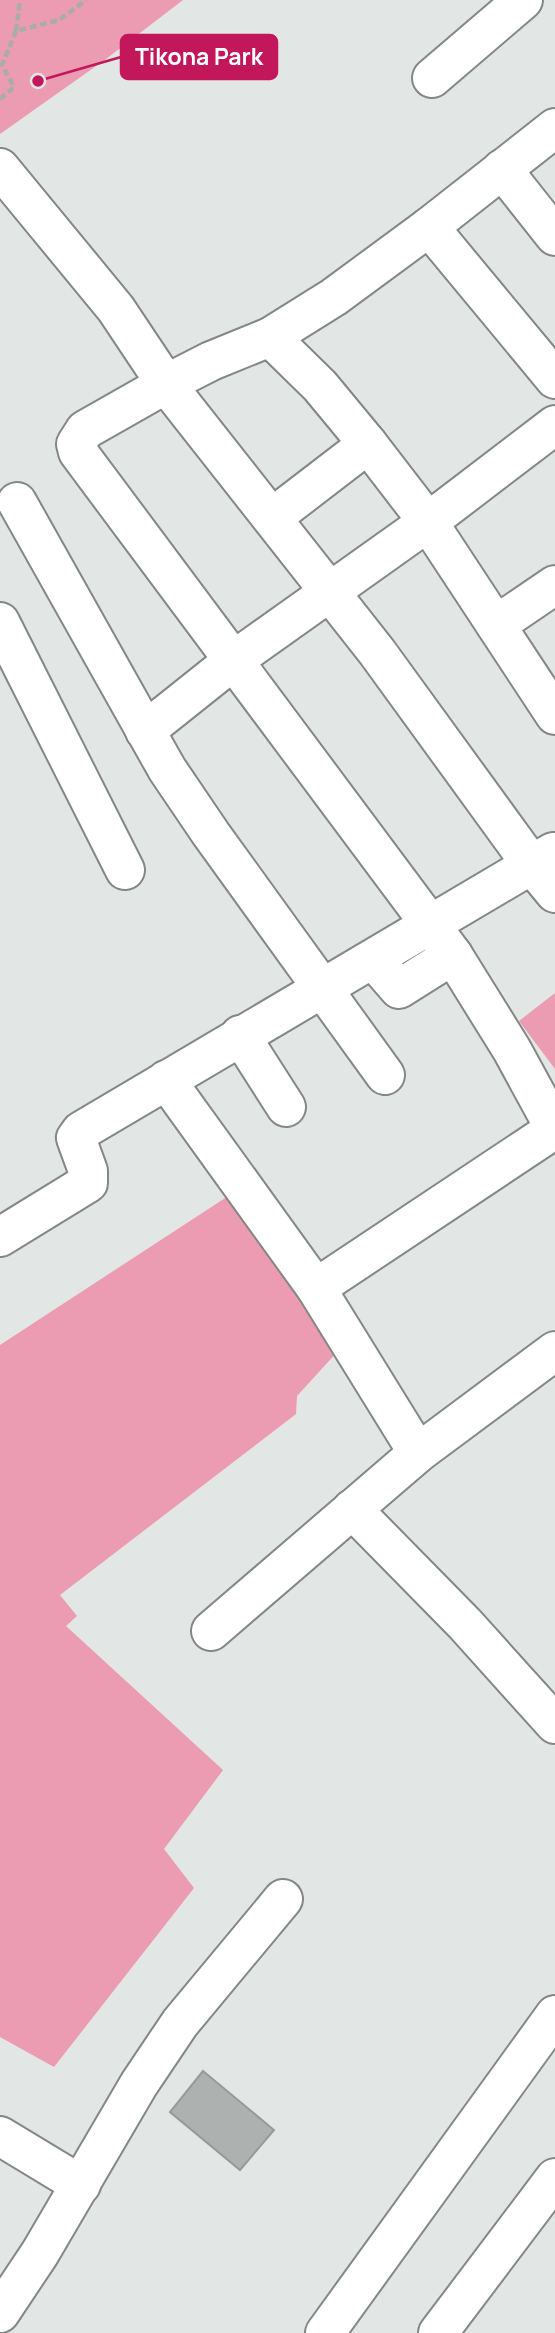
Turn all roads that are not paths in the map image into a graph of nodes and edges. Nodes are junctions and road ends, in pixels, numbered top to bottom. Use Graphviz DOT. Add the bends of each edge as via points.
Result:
graph roads {
  1 [pos="523,0"];
  2 [pos="432,78"];
  3 [pos="555,128"];
  4 [pos="0,168"];
  5 [pos="502,169"];
  6 [pos="429,227"];
  7 [pos="555,236"];
  8 [pos="270,337"];
  9 [pos="555,379"];
  10 [pos="166,384"];
  11 [pos="555,425"];
  12 [pos="368,444"];
  13 [pos="17,502"];
  14 [pos="273,517"];
  15 [pos="428,522"];
  16 [pos="555,585"];
  17 [pos="331,593"];
  18 [pos="0,622"];
  19 [pos="496,625"];
  20 [pos="234,660"];
  21 [pos="555,715"];
  22 [pos="145,731"];
  23 [pos="543,858"];
  24 [pos="125,870"];
  25 [pos="555,893"];
  26 [pos="442,940"];
  27 [pos="322,988"];
  28 [pos="240,1035"];
  29 [pos="385,1075"];
  30 [pos="166,1080"];
  31 [pos="286,1107"];
  32 [pos="555,1129"];
  33 [pos="0,1237"];
  34 [pos="316,1288"];
  35 [pos="555,1351"];
  36 [pos="418,1453"];
  37 [pos="352,1509"];
  38 [pos="211,1631"];
  39 [pos="555,1724"];
  40 [pos="283,1899"];
  41 [pos="555,2015"];
  42 [pos="0,2136"];
  43 [pos="555,2178"];
  44 [pos="80,2185"];
  45 [pos="0,2313"];
  46 [pos="325,2333"];
  47 [pos="438,2333"];
  1 -- 2 [label="street"];
  3 -- 5 [label="street"];
  4 -- 10 [label="street" via="116,309"];
  5 -- 6 [label="street"];
  5 -- 7 [label="street"];
  6 -- 8 [label="street" via="334,297"];
  6 -- 9 [label="street"];
  8 -- 10 [label="street"];
  8 -- 12 [label="street" via="320,386"];
  10 -- 14 [label="street"];
  10 -- 20 [label="street" via="85,430 76,444"];
  11 -- 15 [label="street"];
  12 -- 14 [label="street"];
  12 -- 15 [label="street"];
  13 -- 22 [label="street"];
  14 -- 17 [label="street"];
  15 -- 17 [label="street"];
  15 -- 19 [label="street"];
  16 -- 19 [label="street"];
  17 -- 20 [label="street"];
  17 -- 23 [label="street"];
  18 -- 24 [label="street"];
  19 -- 21 [label="street"];
  20 -- 22 [label="street"];
  20 -- 26 [label="street"];
  22 -- 27 [label="street" via="211,834"];
  23 -- 25 [label="street"];
  23 -- 26 [label="street"];
  26 -- 27 [label="street" via="399,989 373,959"];
  26 -- 32 [label="street" via="512,1050"];
  27 -- 28 [label="street"];
  27 -- 29 [label="street"];
  28 -- 30 [label="street"];
  28 -- 31 [label="street"];
  30 -- 33 [label="street" via="81,1131 76,1138 89,1171 88,1183"];
  30 -- 34 [label="street"];
  32 -- 34 [label="street"];
  34 -- 36 [label="street"];
  35 -- 36 [label="street"];
  36 -- 37 [label="street"];
  37 -- 38 [label="street"];
  37 -- 39 [label="street"];
  40 -- 44 [label="street" via="180,2023"];
  41 -- 46 [label="street"];
  42 -- 44 [label="street"];
  43 -- 47 [label="street"];
  44 -- 45 [label="street"];
}
